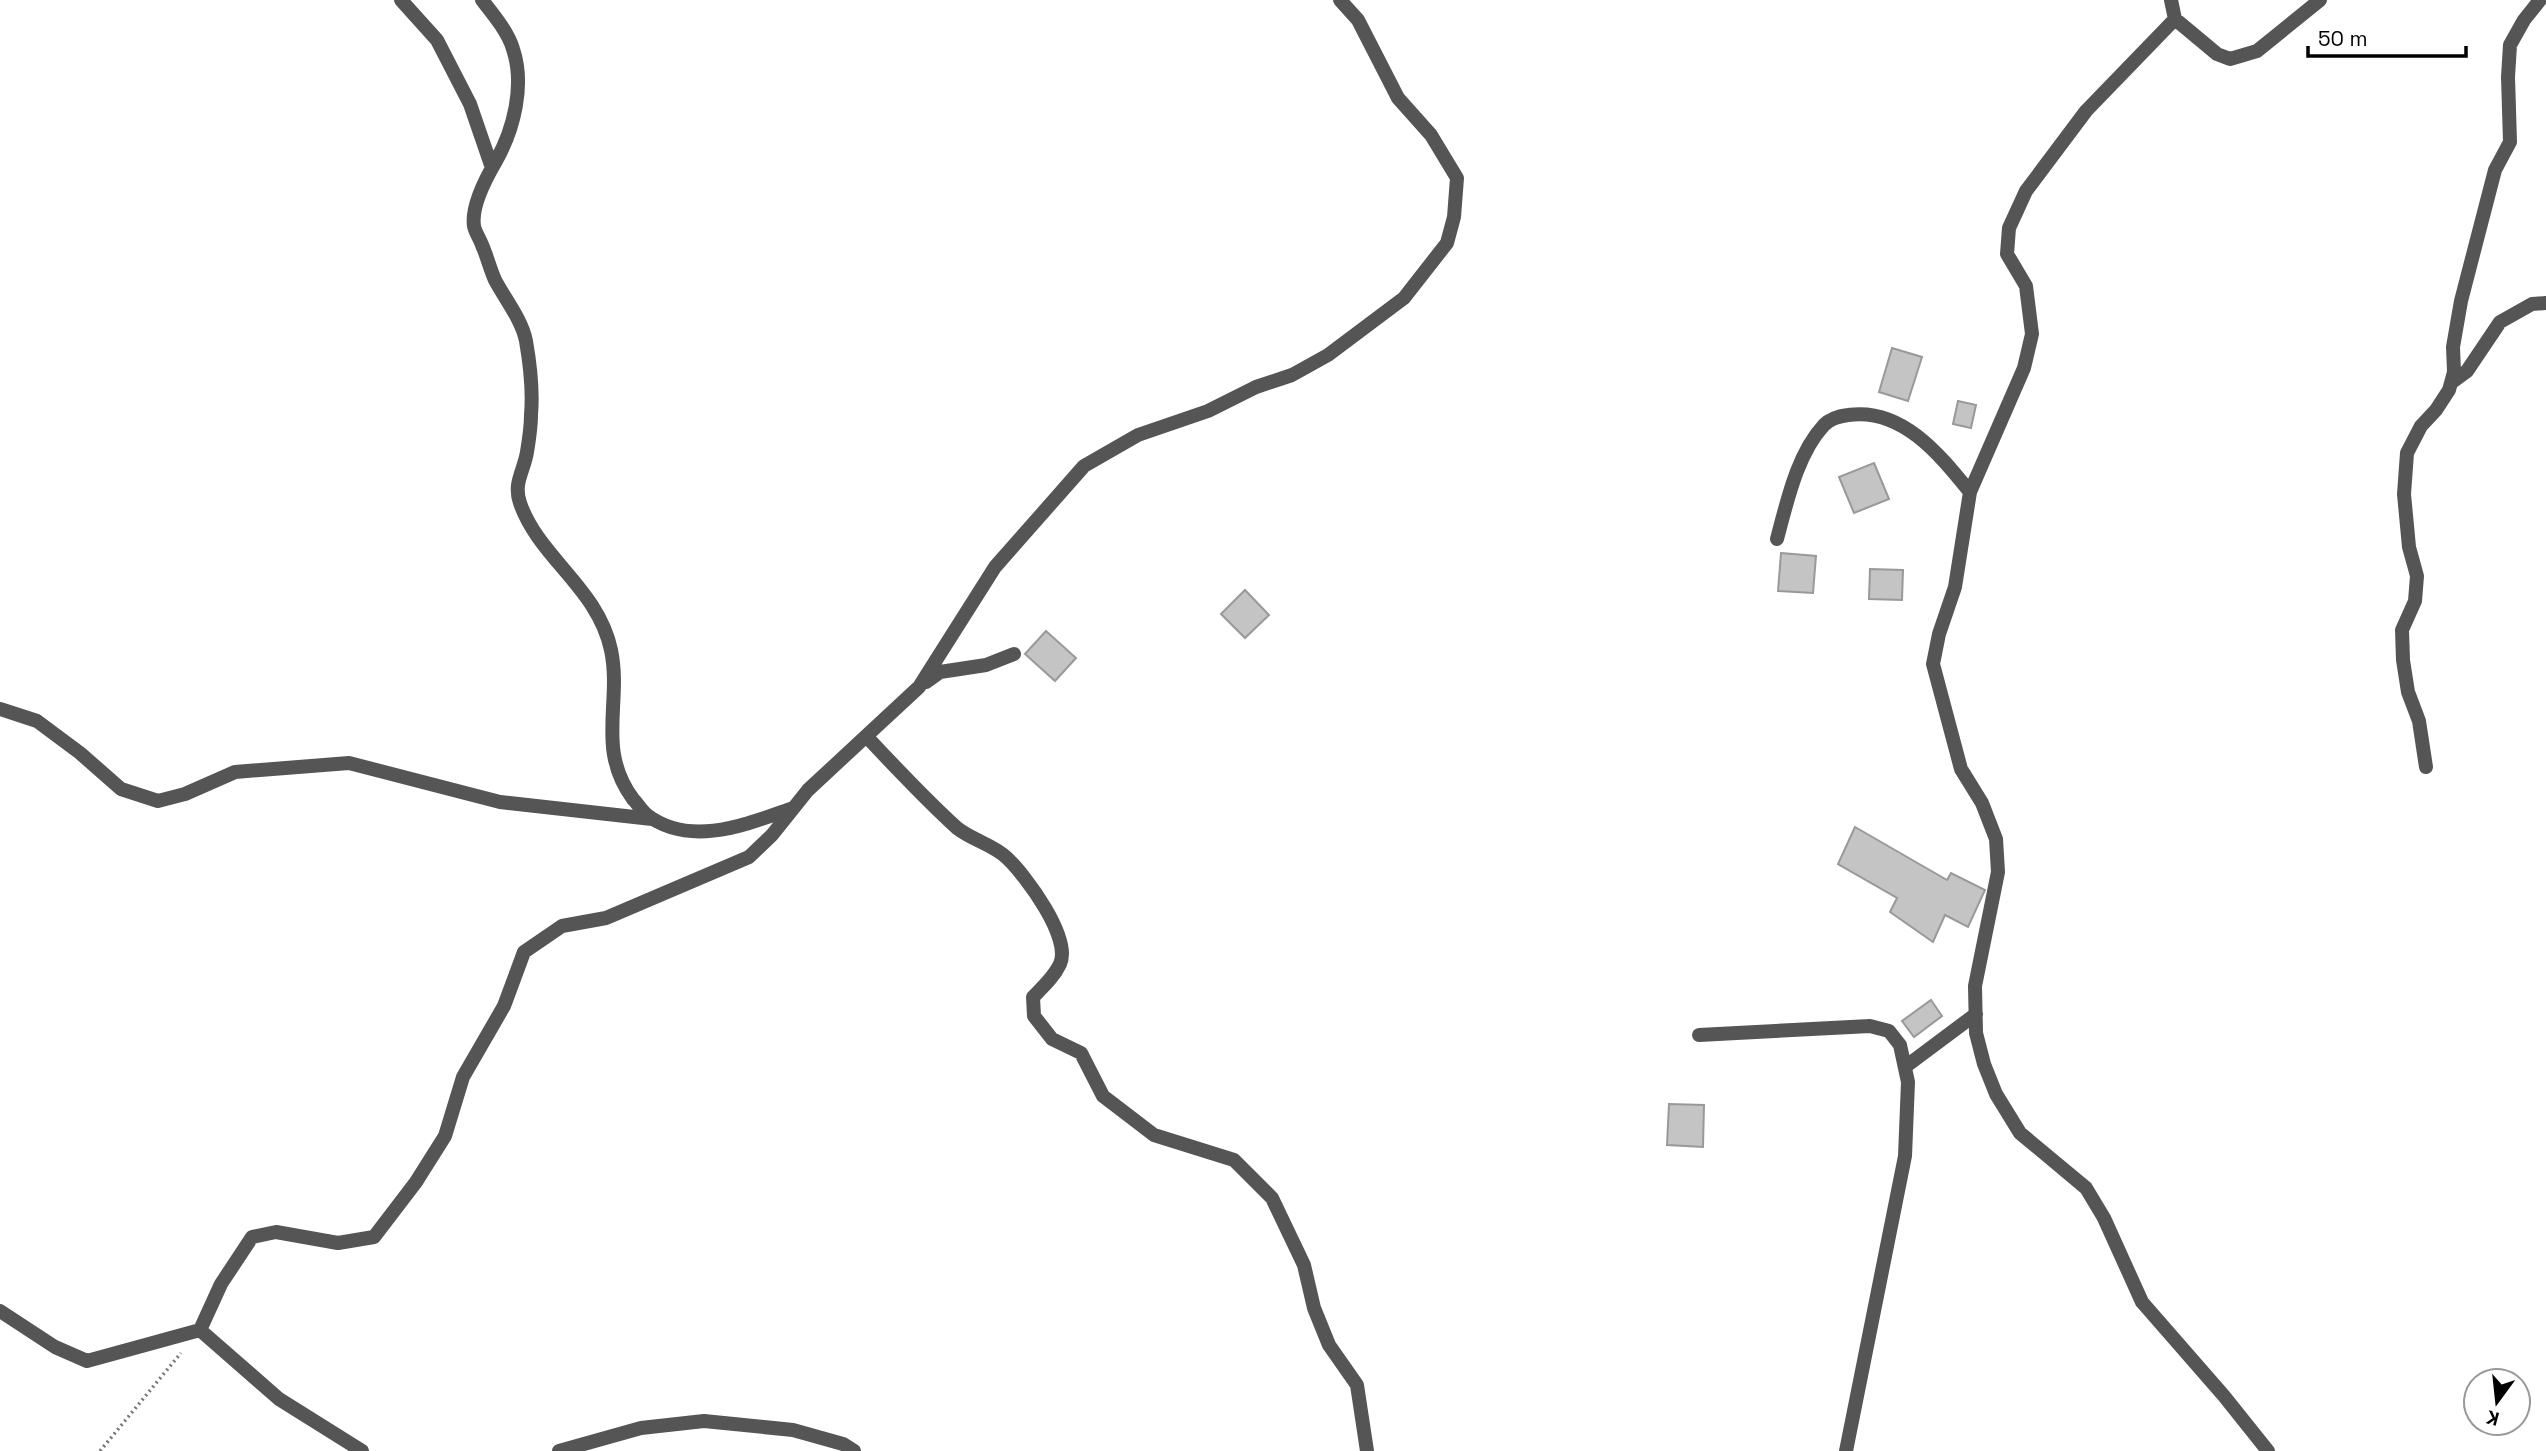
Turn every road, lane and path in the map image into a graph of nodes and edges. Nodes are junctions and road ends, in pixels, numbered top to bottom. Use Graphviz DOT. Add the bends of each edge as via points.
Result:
graph roads {
  1 [pos="401,0"];
  2 [pos="482,0"];
  3 [pos="1340,0"];
  4 [pos="2171,0"];
  5 [pos="2320,0"];
  6 [pos="2540,0"];
  7 [pos="2175,19"];
  8 [pos="492,167"];
  9 [pos="2546,303"];
  10 [pos="2452,382"];
  11 [pos="1970,492"];
  12 [pos="1777,539"];
  13 [pos="1014,654"];
  14 [pos="919,687"];
  15 [pos="0,709"];
  16 [pos="867,737"];
  17 [pos="2426,766"];
  18 [pos="794,807"];
  19 [pos="653,819"];
  20 [pos="1976,1014"];
  21 [pos="1699,1035"];
  22 [pos="1905,1067"];
  23 [pos="0,1311"];
  24 [pos="200,1330"];
  25 [pos="100,1451"];
  26 [pos="362,1451"];
  27 [pos="559,1451"];
  28 [pos="853,1451"];
  29 [pos="1367,1451"];
  30 [pos="1846,1451"];
  31 [pos="2268,1451"];
  1 -- 8 [label="street" via="437,40 470,104"];
  2 -- 8 [label="street" via="513,48 518,98"];
  3 -- 14 [label="street" via="1358,20 1398,98 1431,135 1457,178 1447,243 1404,298 1328,355 1208,411 1138,435 1084,466 995,567"];
  4 -- 7 [label="street"];
  5 -- 7 [label="street" via="2257,51 2230,60"];
  6 -- 10 [label="street" via="2510,45 2510,142 2495,170 2464,289"];
  7 -- 11 [label="street" via="2087,111 2026,191 2008,228 2007,254 2026,286 2032,334 2024,368"];
  8 -- 19 [label="street" via="478,197 473,225 526,338 531,413 527,454 516,485 520,502 530,524 594,605 604,628 614,676 611,739 618,771 628,792"];
  9 -- 10 [label="street" via="2532,304 2500,322 2467,371"];
  10 -- 17 [label="street" via="2407,453 2404,494 2417,576 2415,601 2402,630 2403,660"];
  11 -- 12 [label="street" via="1942,457 1901,424 1867,414 1840,416 1825,423 1801,462"];
  11 -- 20 [label="street" via="1955,587 1933,664 1961,769 1982,803 1996,839 1998,872 1975,986"];
  13 -- 14 [label="street" via="986,665 940,672"];
  14 -- 16 [label="street"];
  15 -- 19 [label="street" via="37,721 121,789 158,801 235,772 349,763 500,802"];
  16 -- 18 [label="street"];
  16 -- 29 [label="street" via="960,830 1006,857 1040,898 1053,922 1061,962 1033,997 1034,1016 1052,1039 1081,1053 1104,1096 1130,1118 1154,1135 1234,1160 1272,1198 1304,1265 1329,1345 1357,1385"];
  18 -- 19 [label="street" via="716,831 688,831"];
  18 -- 24 [label="street" via="749,857 606,918 562,926 524,953 504,1006 463,1077 445,1136 374,1237 338,1243 276,1232 252,1237 221,1284"];
  20 -- 22 [label="street"];
  20 -- 31 [label="street" via="1984,1064 2020,1133 2086,1188 2141,1303"];
  21 -- 22 [label="street" via="1870,1026 1889,1031 1900,1045"];
  22 -- 30 [label="street" via="1909,1082 1905,1156"];
  23 -- 24 [label="street" via="55,1347 87,1361"];
  24 -- 25 [label="path"];
  24 -- 26 [label="street" via="279,1399"];
  27 -- 28 [label="street" via="641,1429 704,1420 793,1430"];
}
